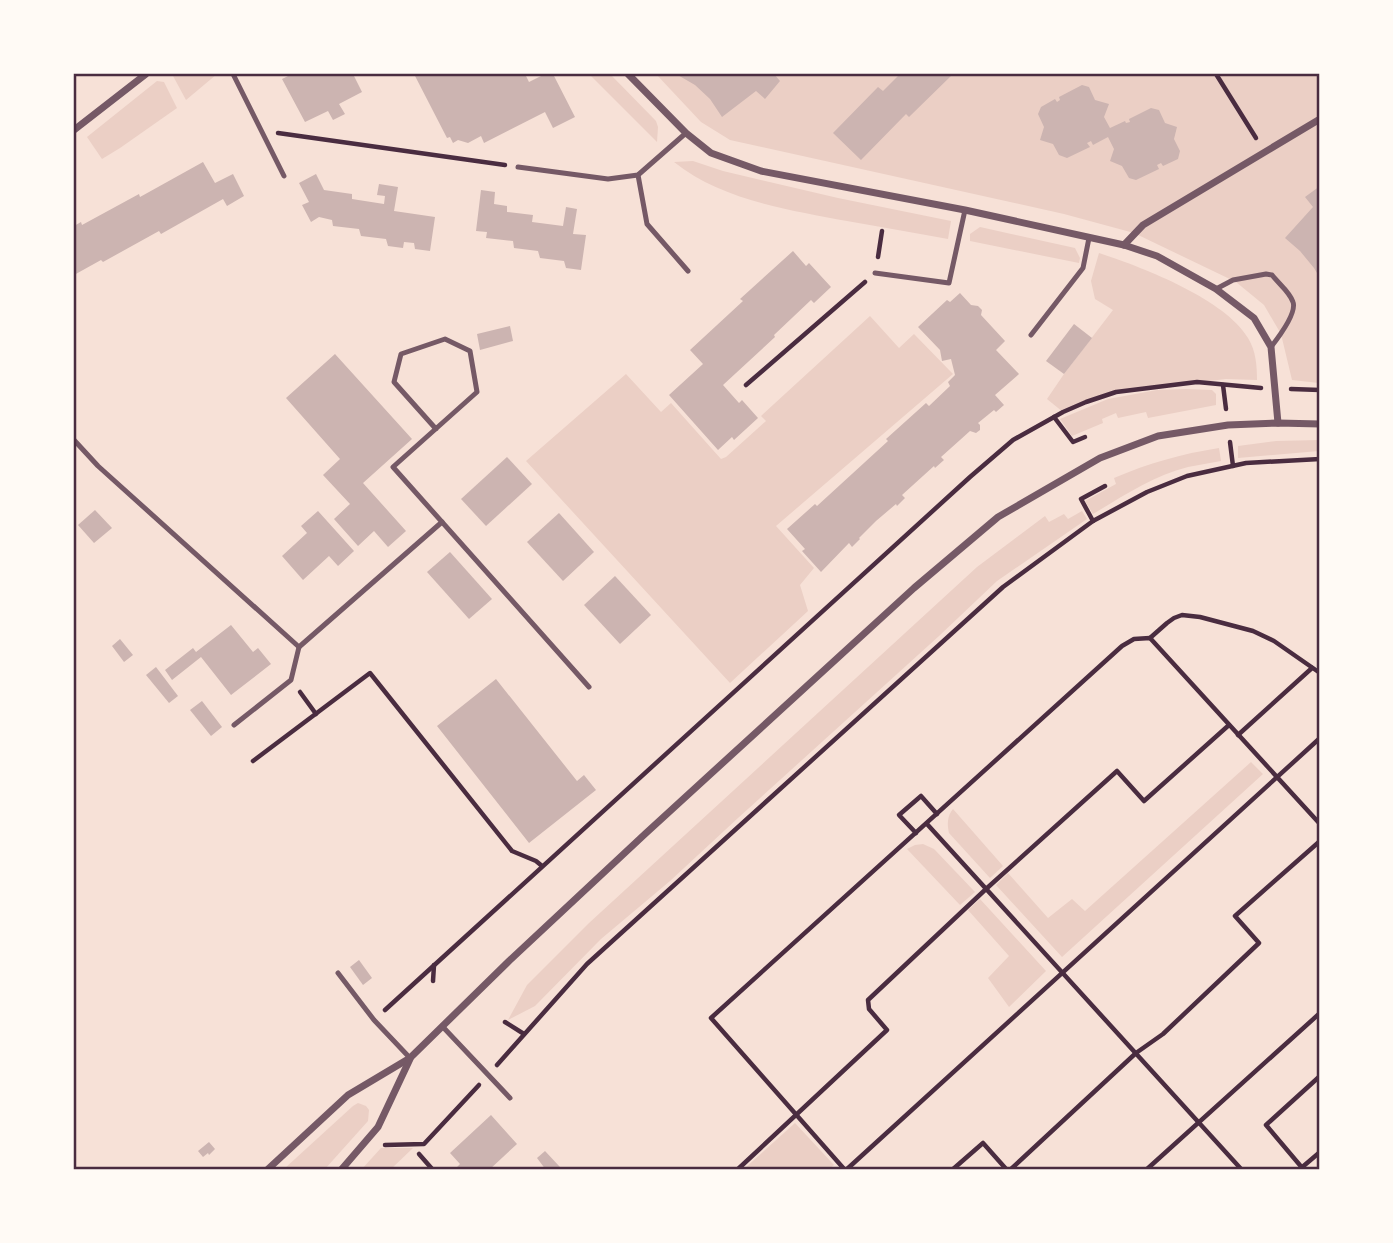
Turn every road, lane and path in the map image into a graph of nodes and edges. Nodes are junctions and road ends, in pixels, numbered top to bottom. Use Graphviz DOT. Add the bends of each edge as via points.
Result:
graph roads {
  1 [pos="146,74"];
  2 [pos="233,74"];
  3 [pos="628,74"];
  4 [pos="1216,74"];
  5 [pos="1320,119"];
  6 [pos="74,130"];
  7 [pos="686,132"];
  8 [pos="265,138"];
  9 [pos="1264,151"];
  10 [pos="518,167"];
  11 [pos="638,175"];
  12 [pos="284,176"];
  13 [pos="965,210"];
  14 [pos="882,231"];
  15 [pos="1089,238"];
  16 [pos="1124,245"];
  17 [pos="688,271"];
  18 [pos="875,273"];
  19 [pos="1216,289"];
  20 [pos="1031,335"];
  21 [pos="1271,347"];
  22 [pos="746,386"];
  23 [pos="1276,388"];
  24 [pos="1320,390"];
  25 [pos="1054,417"];
  26 [pos="1278,423"];
  27 [pos="1320,424"];
  28 [pos="436,429"];
  29 [pos="1085,437"];
  30 [pos="74,440"];
  31 [pos="1320,459"];
  32 [pos="1105,486"];
  33 [pos="1093,521"];
  34 [pos="442,522"];
  35 [pos="1150,638"];
  36 [pos="299,647"];
  37 [pos="1312,667"];
  38 [pos="1320,673"];
  39 [pos="291,680"];
  40 [pos="589,687"];
  41 [pos="316,714"];
  42 [pos="234,725"];
  43 [pos="1229,725"];
  44 [pos="1238,735"];
  45 [pos="1320,738"];
  46 [pos="253,761"];
  47 [pos="1277,777"];
  48 [pos="937,814"];
  49 [pos="927,824"];
  50 [pos="1320,824"];
  51 [pos="916,833"];
  52 [pos="1320,841"];
  53 [pos="542,866"];
  54 [pos="986,889"];
  55 [pos="435,965"];
  56 [pos="1062,972"];
  57 [pos="338,973"];
  58 [pos="433,981"];
  59 [pos="1320,1013"];
  60 [pos="374,1020"];
  61 [pos="505,1022"];
  62 [pos="442,1026"];
  63 [pos="524,1034"];
  64 [pos="1136,1053"];
  65 [pos="410,1058"];
  66 [pos="488,1075"];
  67 [pos="1320,1076"];
  68 [pos="510,1098"];
  69 [pos="795,1115"];
  70 [pos="1199,1122"];
  71 [pos="363,1145"];
  72 [pos="1320,1152"];
  73 [pos="419,1154"];
  74 [pos="1302,1169"];
  75 [pos="267,1170"];
  76 [pos="341,1170"];
  77 [pos="433,1170"];
  78 [pos="737,1170"];
  79 [pos="846,1170"];
  80 [pos="952,1170"];
  81 [pos="1009,1170"];
  82 [pos="1146,1170"];
  83 [pos="1242,1170"];
  1 -- 6 [label="street"];
  2 -- 8 [label="lane"];
  3 -- 7 [label="street"];
  4 -- 9 [label="path"];
  5 -- 9 [label="street"];
  7 -- 11 [label="lane"];
  7 -- 13 [label="street" via="711,153 761,171"];
  8 -- 10 [label="path" via="276,132"];
  8 -- 12 [label="lane"];
  9 -- 16 [label="street" via="1143,225"];
  10 -- 11 [label="lane" via="608,179"];
  11 -- 17 [label="lane" via="647,224"];
  13 -- 15 [label="street"];
  13 -- 18 [label="lane" via="949,283"];
  14 -- 18 [label="path"];
  15 -- 16 [label="street"];
  15 -- 20 [label="lane" via="1083,268"];
  16 -- 19 [label="street" via="1157,256"];
  18 -- 22 [label="path"];
  19 -- 21 [label="street" via="1255,318"];
  19 -- 21 [label="lane" via="1233,280 1272,275 1293,300 1294,308"];
  21 -- 23 [label="street"];
  23 -- 24 [label="path"];
  23 -- 25 [label="path" via="1174,384 1116,392"];
  23 -- 26 [label="street"];
  25 -- 29 [label="path" via="1073,442"];
  25 -- 53 [label="path" via="1013,440 970,477"];
  26 -- 27 [label="street"];
  26 -- 62 [label="street" via="1158,436 1100,458 998,517 645,834"];
  28 -- 28 [label="lane" via="394,382 401,354 445,339 470,351 477,393"];
  28 -- 34 [label="lane" via="393,467"];
  30 -- 36 [label="lane"];
  31 -- 33 [label="path" via="1246,463 1187,476"];
  32 -- 33 [label="path" via="1081,499"];
  33 -- 63 [label="path" via="1003,587 587,964"];
  34 -- 36 [label="lane"];
  34 -- 40 [label="lane"];
  35 -- 37 [label="path" via="1174,618 1200,617 1254,631"];
  35 -- 43 [label="path"];
  35 -- 48 [label="path" via="1122,646"];
  36 -- 39 [label="lane"];
  37 -- 38 [label="path"];
  37 -- 44 [label="path"];
  39 -- 41 [label="path"];
  39 -- 42 [label="lane"];
  41 -- 46 [label="path"];
  41 -- 53 [label="path" via="370,673 512,851"];
  43 -- 44 [label="path"];
  43 -- 54 [label="path" via="1144,801 1117,771"];
  44 -- 47 [label="path"];
  45 -- 47 [label="path"];
  47 -- 50 [label="path"];
  47 -- 56 [label="path"];
  48 -- 49 [label="path"];
  48 -- 51 [label="path" via="921,796 899,815"];
  49 -- 51 [label="path"];
  49 -- 54 [label="path"];
  51 -- 69 [label="path" via="711,1018"];
  52 -- 64 [label="path" via="1235,916 1259,943 1163,1034"];
  53 -- 55 [label="path"];
  54 -- 56 [label="path"];
  54 -- 69 [label="path" via="868,1000 869,1009 887,1030"];
  55 -- 58 [label="path"];
  55 -- 60 [label="path"];
  56 -- 64 [label="path"];
  56 -- 79 [label="path"];
  57 -- 60 [label="lane"];
  59 -- 70 [label="path"];
  60 -- 65 [label="lane"];
  61 -- 63 [label="path"];
  62 -- 65 [label="street"];
  62 -- 66 [label="lane"];
  63 -- 66 [label="path"];
  64 -- 70 [label="path"];
  64 -- 81 [label="path"];
  65 -- 71 [label="street" via="378,1128"];
  65 -- 75 [label="street" via="348,1096"];
  66 -- 68 [label="lane"];
  66 -- 71 [label="path" via="424,1144"];
  67 -- 74 [label="path" via="1266,1125"];
  69 -- 78 [label="path"];
  69 -- 79 [label="path"];
  70 -- 82 [label="path"];
  70 -- 83 [label="path"];
  71 -- 76 [label="street"];
  72 -- 74 [label="path"];
  73 -- 77 [label="path"];
  80 -- 81 [label="path" via="983,1143"];
}
